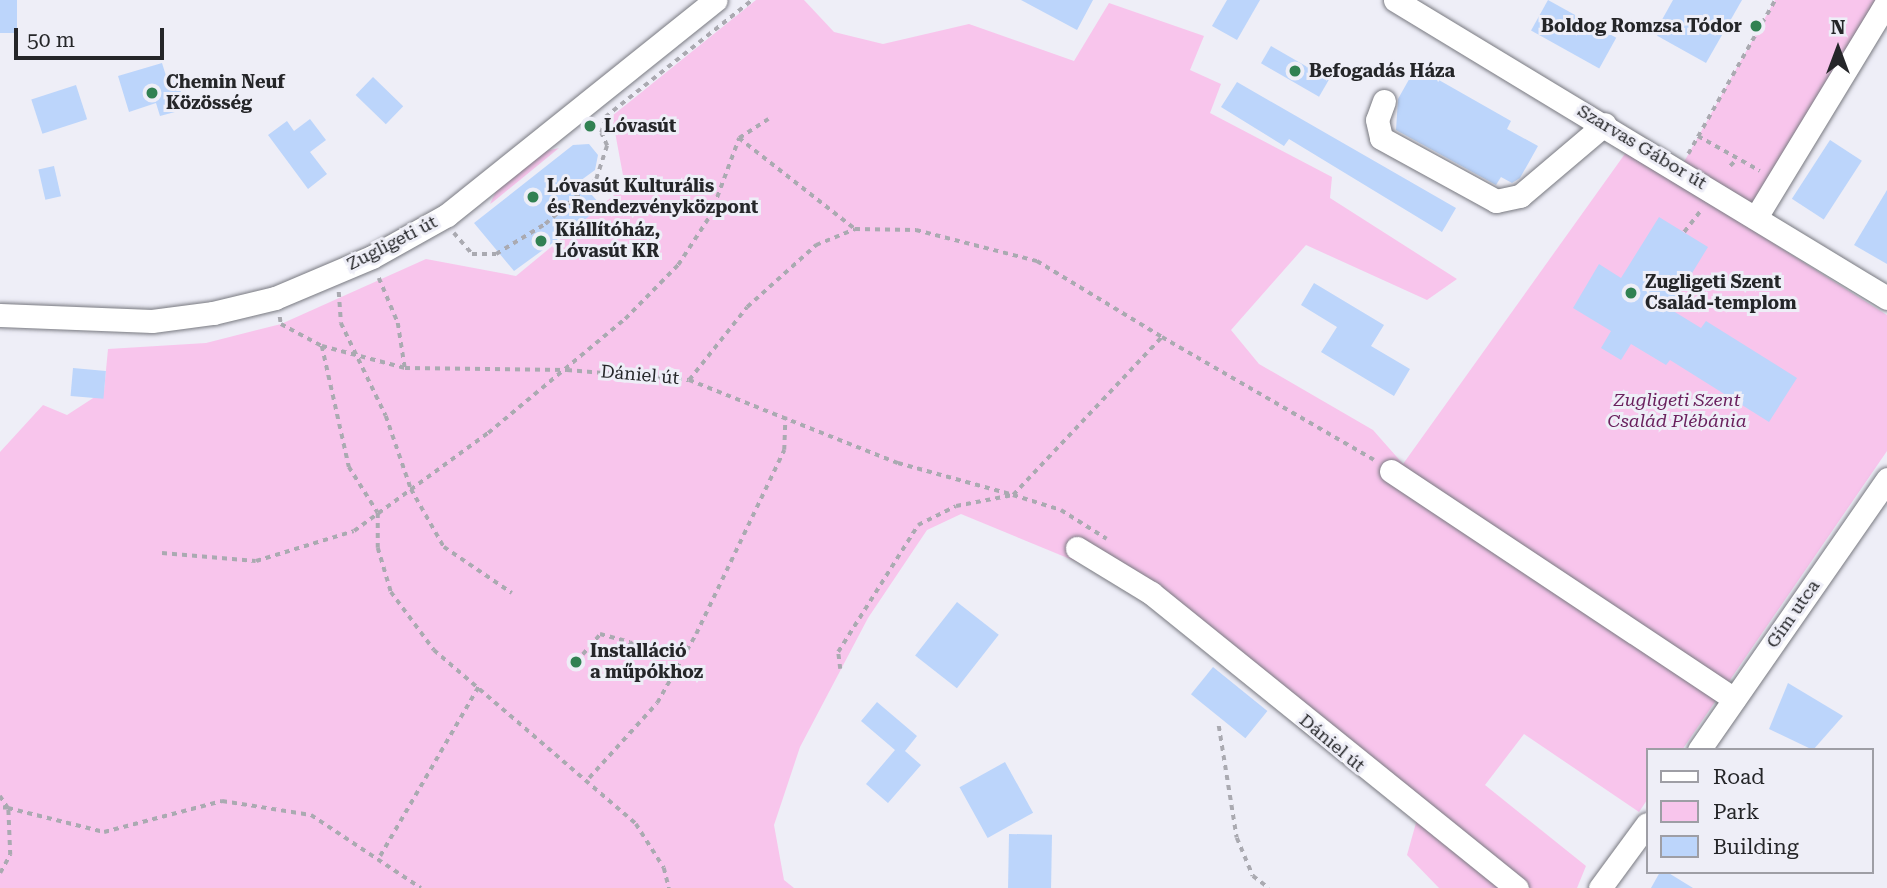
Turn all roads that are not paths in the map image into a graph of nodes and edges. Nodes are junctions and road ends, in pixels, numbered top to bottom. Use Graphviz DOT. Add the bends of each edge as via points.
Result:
graph roads {
  1 [pos="715,0"];
  2 [pos="1395,0"];
  3 [pos="1887,2"];
  4 [pos="1384,102"];
  5 [pos="1605,124"];
  6 [pos="1758,214"];
  7 [pos="1887,298"];
  8 [pos="0,315"];
  9 [pos="1391,471"];
  10 [pos="1887,479"];
  11 [pos="1077,548"];
  12 [pos="1734,699"];
  13 [pos="1700,748"];
  14 [pos="1646,825"];
  15 [pos="1517,888"];
  16 [pos="1600,888"];
  1 -- 8 [label="street, Zugligeti út" via="447,215 372,257 275,298 152,321"];
  2 -- 5 [label="street, Szarvas Gábor út"];
  3 -- 6 [label="street"];
  4 -- 5 [label="street" via="1377,120 1381,138 1496,201 1520,195"];
  5 -- 6 [label="street, Szarvas Gábor út"];
  6 -- 7 [label="street, Szarvas Gábor út"];
  9 -- 12 [label="street"];
  10 -- 12 [label="street, Gím utca"];
  11 -- 15 [label="street, Dániel út" via="1152,593"];
  12 -- 13 [label="street, Gím utca"];
  14 -- 16 [label="street"];
}
